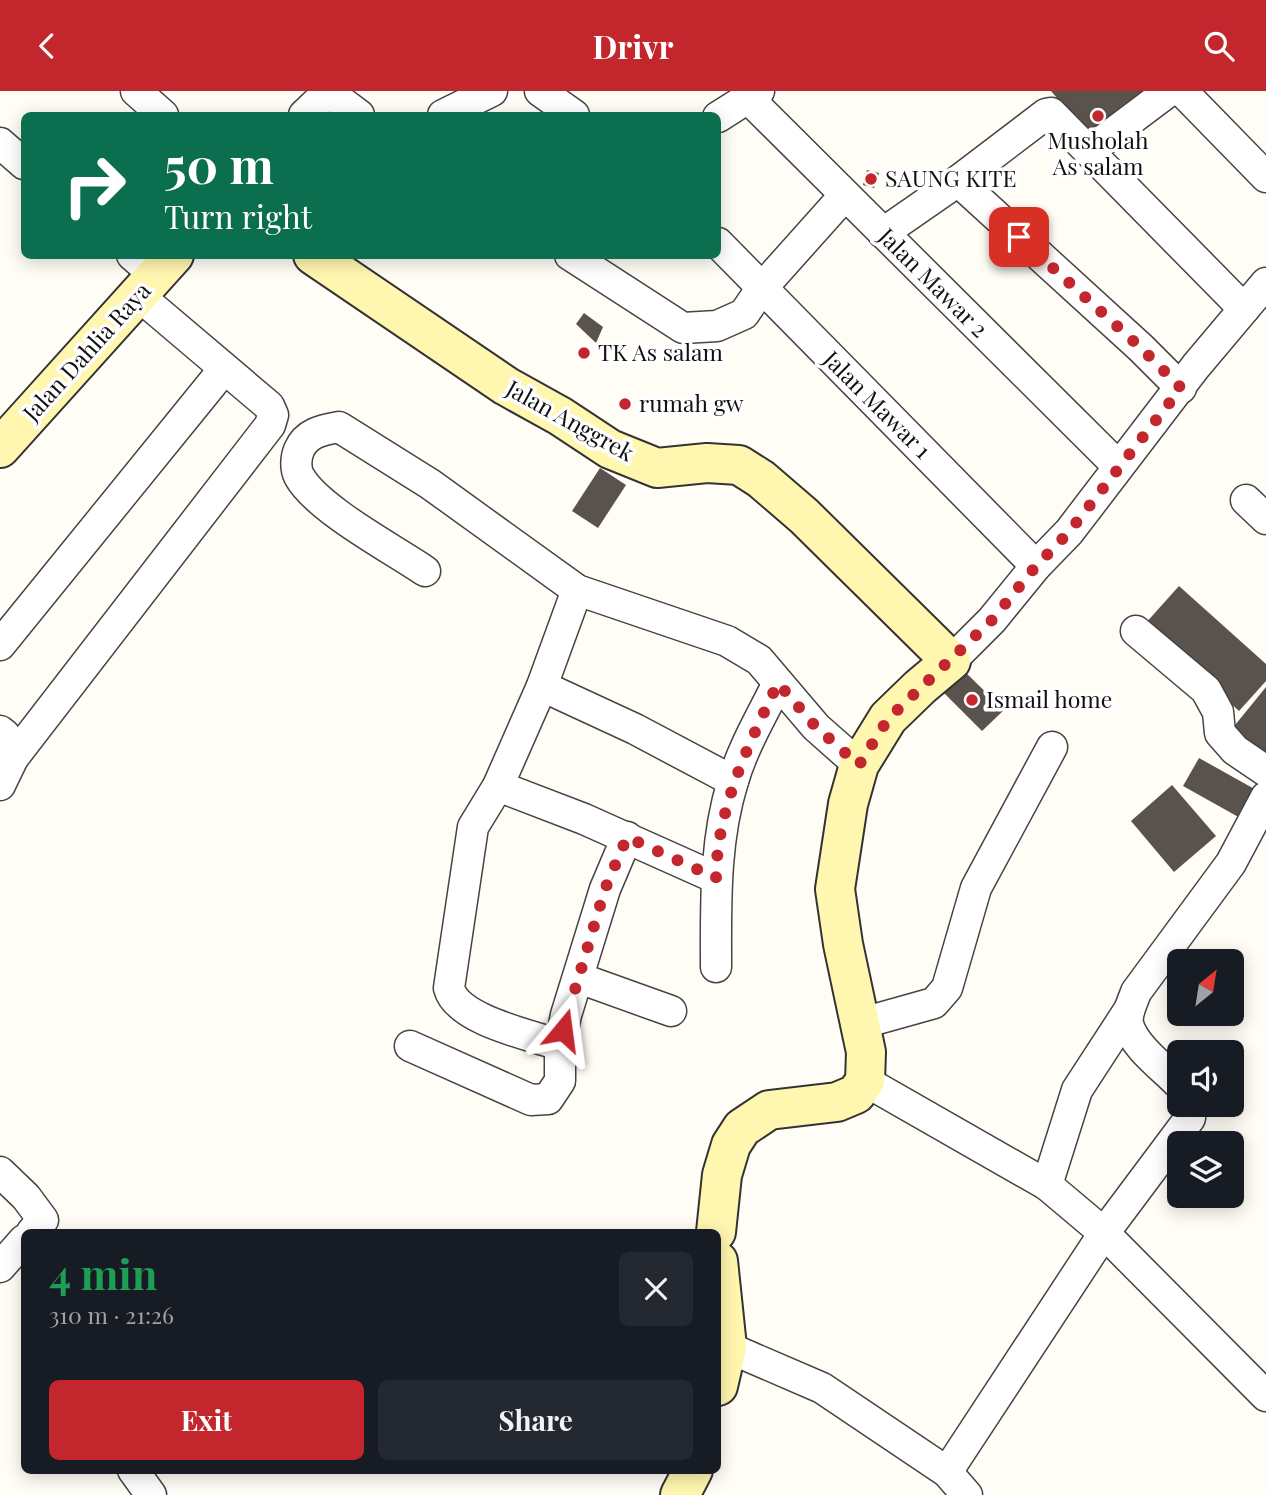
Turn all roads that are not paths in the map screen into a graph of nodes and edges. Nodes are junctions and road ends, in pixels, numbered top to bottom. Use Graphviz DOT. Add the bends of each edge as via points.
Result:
graph roads {
  1 [pos="136,91"];
  2 [pos="492,91"];
  3 [pos="540,91"];
  4 [pos="1168,91"];
  5 [pos="1182,91"];
  6 [pos="327,92"];
  7 [pos="754,95"];
  8 [pos="160,112"];
  9 [pos="307,112"];
  10 [pos="355,112"];
  11 [pos="449,112"];
  12 [pos="571,112"];
  13 [pos="721,115"];
  14 [pos="0,143"];
  15 [pos="1088,151"];
  16 [pos="21,161"];
  17 [pos="1266,177"];
  18 [pos="958,181"];
  19 [pos="845,195"];
  20 [pos="883,233"];
  21 [pos="721,246"];
  22 [pos="318,259"];
  23 [pos="576,259"];
  24 [pos="150,270"];
  25 [pos="1266,283"];
  26 [pos="761,289"];
  27 [pos="1244,309"];
  28 [pos="224,369"];
  29 [pos="1181,388"];
  30 [pos="0,448"];
  31 [pos="1118,467"];
  32 [pos="1036,566"];
  33 [pos="425,571"];
  34 [pos="577,590"];
  35 [pos="1136,631"];
  36 [pos="0,645"];
  37 [pos="951,661"];
  38 [pos="778,683"];
  39 [pos="542,686"];
  40 [pos="0,731"];
  41 [pos="1052,747"];
  42 [pos="13,758"];
  43 [pos="859,765"];
  44 [pos="1266,771"];
  45 [pos="733,781"];
  46 [pos="0,785"];
  47 [pos="498,786"];
  48 [pos="1266,797"];
  49 [pos="627,837"];
  50 [pos="716,878"];
  51 [pos="716,967"];
  52 [pos="579,978"];
  53 [pos="1129,1010"];
  54 [pos="671,1011"];
  55 [pos="859,1024"];
  56 [pos="560,1045"];
  57 [pos="410,1046"];
  58 [pos="1167,1072"];
  59 [pos="865,1081"];
  60 [pos="1190,1117"];
  61 [pos="0,1172"];
  62 [pos="1047,1185"];
  63 [pos="36,1229"];
  64 [pos="716,1229"];
  65 [pos="1104,1233"];
  66 [pos="721,1290"];
  67 [pos="727,1347"];
  68 [pos="721,1373"];
  69 [pos="1266,1396"];
  70 [pos="947,1472"];
  71 [pos="136,1474"];
  72 [pos="691,1474"];
  73 [pos="151,1495"];
  74 [pos="680,1495"];
  75 [pos="968,1495"];
  1 -- 8 [label="street"];
  2 -- 11 [label="street"];
  3 -- 12 [label="street"];
  4 -- 15 [label="street"];
  5 -- 17 [label="street"];
  6 -- 9 [label="street"];
  6 -- 10 [label="street"];
  7 -- 13 [label="street"];
  7 -- 19 [label="street, Jalan Mawar 2"];
  14 -- 16 [label="street"];
  15 -- 18 [label="street" via="1051,113 1046,114"];
  15 -- 27 [label="street"];
  18 -- 20 [label="street"];
  18 -- 29 [label="street"];
  19 -- 20 [label="street, Jalan Mawar 2"];
  19 -- 26 [label="street"];
  20 -- 31 [label="street, Jalan Mawar 2"];
  21 -- 26 [label="street, Jalan Mawar 1"];
  22 -- 37 [label="street, Jalan Anggrek" via="506,386 610,449 657,468 739,465 804,516"];
  23 -- 26 [label="street" via="683,328 717,326 744,314"];
  24 -- 28 [label="street"];
  24 -- 30 [label="street, Jalan Dahlia Raya"];
  25 -- 27 [label="street"];
  26 -- 32 [label="street, Jalan Mawar 1"];
  27 -- 29 [label="street"];
  28 -- 36 [label="street"];
  28 -- 42 [label="street" via="269,406 273,415 270,425"];
  29 -- 31 [label="street"];
  31 -- 32 [label="street" via="1069,532"];
  32 -- 37 [label="street"];
  33 -- 34 [label="street" via="321,501 299,475 296,457 303,441 339,427 430,484"];
  34 -- 38 [label="street" via="727,641 759,660"];
  34 -- 39 [label="street"];
  35 -- 44 [label="street" via="1206,690 1218,712 1220,733 1235,750"];
  37 -- 43 [label="street" via="888,719"];
  38 -- 43 [label="street" via="816,727"];
  38 -- 45 [label="street"];
  39 -- 45 [label="street"];
  39 -- 47 [label="street"];
  40 -- 42 [label="street"];
  41 -- 55 [label="street" via="976,888 947,989 934,1003"];
  42 -- 46 [label="street"];
  43 -- 55 [label="street" via="835,889"];
  45 -- 50 [label="street"];
  47 -- 49 [label="street"];
  47 -- 56 [label="street" via="473,827 449,988 454,1002 477,1017"];
  48 -- 53 [label="street" via="1231,863 1136,992"];
  49 -- 50 [label="street"];
  49 -- 52 [label="street" via="605,889"];
  50 -- 51 [label="street"];
  52 -- 54 [label="street"];
  52 -- 56 [label="street"];
  53 -- 58 [label="street" via="1128,1024 1139,1043"];
  53 -- 62 [label="street" via="1077,1090"];
  55 -- 59 [label="street" via="866,1052"];
  56 -- 57 [label="street" via="559,1081 548,1099 531,1100"];
  59 -- 62 [label="street"];
  59 -- 64 [label="street" via="856,1094 837,1102 769,1110 743,1128 731,1145 722,1175"];
  60 -- 65 [label="street"];
  61 -- 63 [label="street" via="43,1220"];
  62 -- 65 [label="street"];
  65 -- 69 [label="street"];
  65 -- 70 [label="street"];
  66 -- 67 [label="street"];
  67 -- 68 [label="street"];
  67 -- 70 [label="street" via="822,1388"];
  70 -- 75 [label="street"];
  71 -- 73 [label="street"];
  72 -- 74 [label="street"];
}
